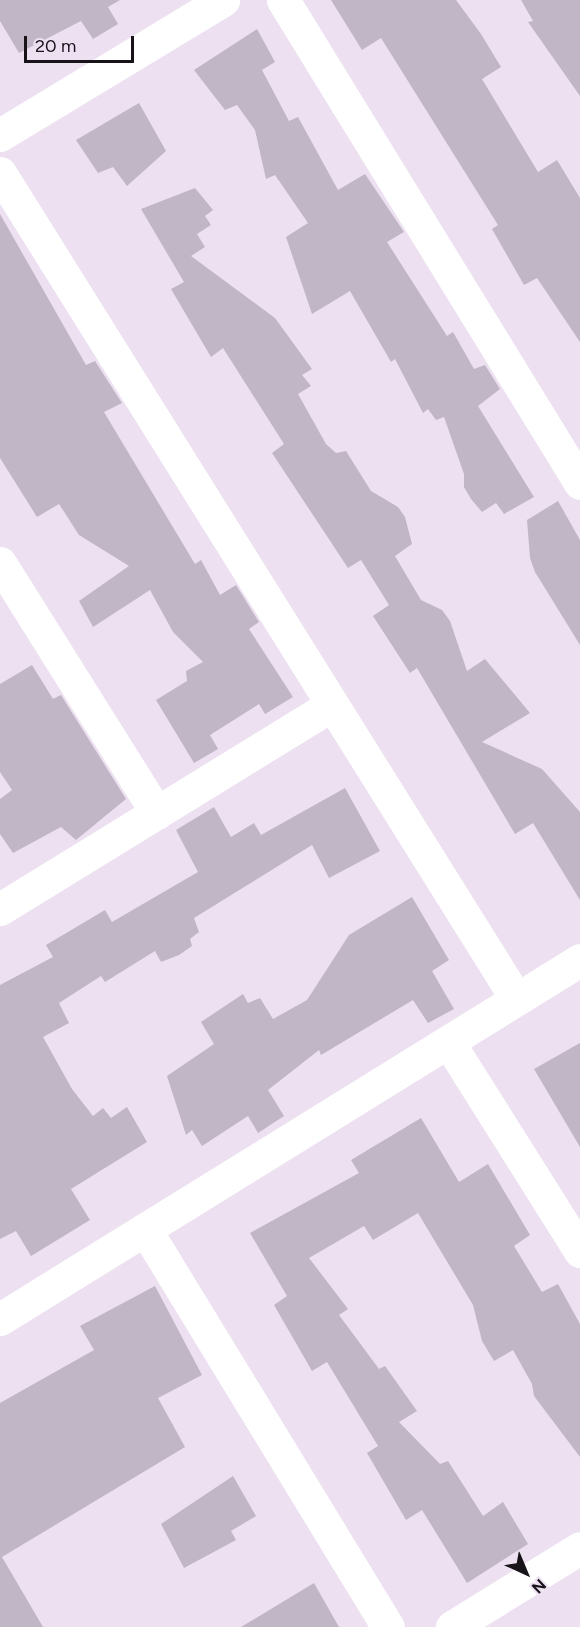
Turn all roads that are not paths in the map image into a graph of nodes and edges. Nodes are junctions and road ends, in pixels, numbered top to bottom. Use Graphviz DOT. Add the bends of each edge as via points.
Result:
graph roads {
  1 [pos="223,0"];
  2 [pos="283,0"];
  3 [pos="0,135"];
  4 [pos="0,173"];
  5 [pos="580,483"];
  6 [pos="0,562"];
  7 [pos="331,705"];
  8 [pos="157,813"];
  9 [pos="0,909"];
  10 [pos="580,960"];
  11 [pos="516,998"];
  12 [pos="448,1043"];
  13 [pos="145,1229"];
  14 [pos="580,1251"];
  15 [pos="0,1319"];
  16 [pos="580,1548"];
  17 [pos="388,1627"];
  18 [pos="452,1627"];
  1 -- 3 [label="street"];
  2 -- 5 [label="street"];
  4 -- 7 [label="street"];
  6 -- 8 [label="street"];
  7 -- 8 [label="street"];
  7 -- 11 [label="street"];
  8 -- 9 [label="street"];
  10 -- 11 [label="street"];
  11 -- 12 [label="street"];
  12 -- 13 [label="street"];
  12 -- 14 [label="street"];
  13 -- 15 [label="street"];
  13 -- 17 [label="street"];
  16 -- 18 [label="street"];
}
